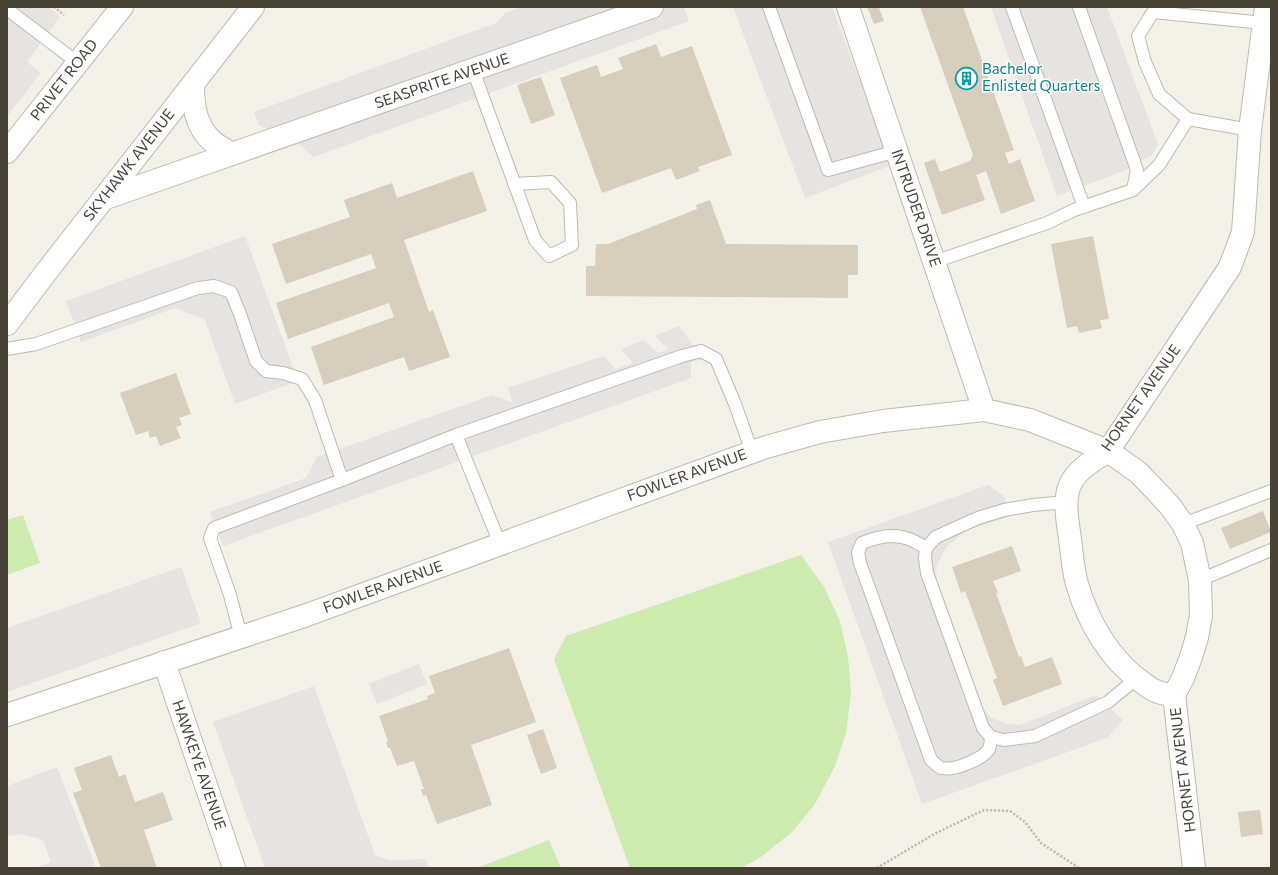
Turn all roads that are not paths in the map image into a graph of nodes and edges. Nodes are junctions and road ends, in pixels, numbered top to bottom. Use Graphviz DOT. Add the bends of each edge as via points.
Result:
graph roads {
  1 [pos="122,7"];
  2 [pos="253,7"];
  3 [pos="652,7"];
  4 [pos="769,7"];
  5 [pos="848,7"];
  6 [pos="1012,7"];
  7 [pos="1079,7"];
  8 [pos="7,9"];
  9 [pos="1265,15"];
  10 [pos="78,63"];
  11 [pos="473,70"];
  12 [pos="193,84"];
  13 [pos="1188,118"];
  14 [pos="1250,130"];
  15 [pos="897,151"];
  16 [pos="7,152"];
  17 [pos="232,154"];
  18 [pos="514,184"];
  19 [pos="1133,190"];
  20 [pos="103,199"];
  21 [pos="1084,207"];
  22 [pos="934,262"];
  23 [pos="7,324"];
  24 [pos="7,349"];
  25 [pos="984,410"];
  26 [pos="456,435"];
  27 [pos="1108,451"];
  28 [pos="752,452"];
  29 [pos="342,480"];
  30 [pos="1271,491"];
  31 [pos="1067,502"];
  32 [pos="1183,524"];
  33 [pos="500,544"];
  34 [pos="926,548"];
  35 [pos="1271,550"];
  36 [pos="1200,580"];
  37 [pos="241,637"];
  38 [pos="164,662"];
  39 [pos="1137,678"];
  40 [pos="1174,695"];
  41 [pos="7,715"];
  42 [pos="992,737"];
  43 [pos="234,868"];
  44 [pos="1194,868"];
  1 -- 10 [label="street, PRIVET ROAD"];
  2 -- 12 [label="street, SKYHAWK AVENUE"];
  3 -- 11 [label="street, SEASPRITE AVENUE"];
  4 -- 15 [label="lane" via="828,170"];
  5 -- 15 [label="street, INTRUDER DRIVE"];
  6 -- 21 [label="lane"];
  7 -- 19 [label="lane" via="1137,170"];
  8 -- 10 [label="lane"];
  9 -- 13 [label="lane" via="1153,12 1138,36 1145,62 1159,94"];
  9 -- 14 [label="street, HORNET AVENUE"];
  10 -- 16 [label="street, PRIVET ROAD"];
  11 -- 17 [label="street, SEASPRITE AVENUE"];
  11 -- 18 [label="lane"];
  12 -- 17 [label="street" via="193,101 202,128 211,141"];
  12 -- 20 [label="street, SKYHAWK AVENUE"];
  13 -- 14 [label="lane"];
  13 -- 19 [label="lane" via="1159,166"];
  14 -- 27 [label="street, HORNET AVENUE" via="1243,232 1230,267"];
  15 -- 22 [label="street, INTRUDER DRIVE"];
  17 -- 20 [label="street, SEASPRITE AVENUE"];
  18 -- 18 [label="lane" via="535,240 549,256 572,245 570,203 551,182"];
  19 -- 21 [label="lane"];
  20 -- 23 [label="street, SKYHAWK AVENUE"];
  21 -- 22 [label="lane" via="1047,223"];
  22 -- 25 [label="street, INTRUDER DRIVE"];
  24 -- 29 [label="lane" via="36,344 198,288 214,286 231,292 256,362 266,371 302,379 315,400"];
  25 -- 27 [label="street, FOWLER AVENUE" via="1030,420"];
  25 -- 28 [label="street, FOWLER AVENUE" via="883,421 820,432"];
  26 -- 28 [label="lane" via="700,351 716,359"];
  26 -- 29 [label="lane"];
  26 -- 33 [label="lane"];
  27 -- 31 [label="street, HORNET AVENUE" via="1076,474 1070,486"];
  27 -- 32 [label="street, FOWLER AVENUE" via="1139,473"];
  28 -- 33 [label="street, FOWLER AVENUE"];
  29 -- 37 [label="lane" via="214,528 210,538 230,595"];
  30 -- 32 [label="lane"];
  31 -- 34 [label="lane" via="1004,510 978,518 936,537"];
  31 -- 39 [label="street, HORNET AVENUE" via="1077,583 1085,606 1105,645"];
  32 -- 36 [label="street, FOWLER AVENUE" via="1192,543"];
  33 -- 37 [label="street, FOWLER AVENUE"];
  34 -- 42 [label="lane" via="927,573 983,728"];
  34 -- 42 [label="lane" via="908,539 890,536 873,538 862,543 858,552 931,760 940,768 954,768 967,764 989,749"];
  35 -- 36 [label="lane"];
  36 -- 40 [label="street, FOWLER AVENUE" via="1201,615 1197,637 1183,678"];
  37 -- 38 [label="street, FOWLER AVENUE"];
  38 -- 41 [label="street, FOWLER AVENUE"];
  38 -- 43 [label="street, HAWKEYE AVENUE"];
  39 -- 40 [label="street, HORNET AVENUE" via="1156,691"];
  39 -- 42 [label="lane" via="1108,702 1035,736 1004,740"];
  40 -- 44 [label="street, HORNET AVENUE"];
}
